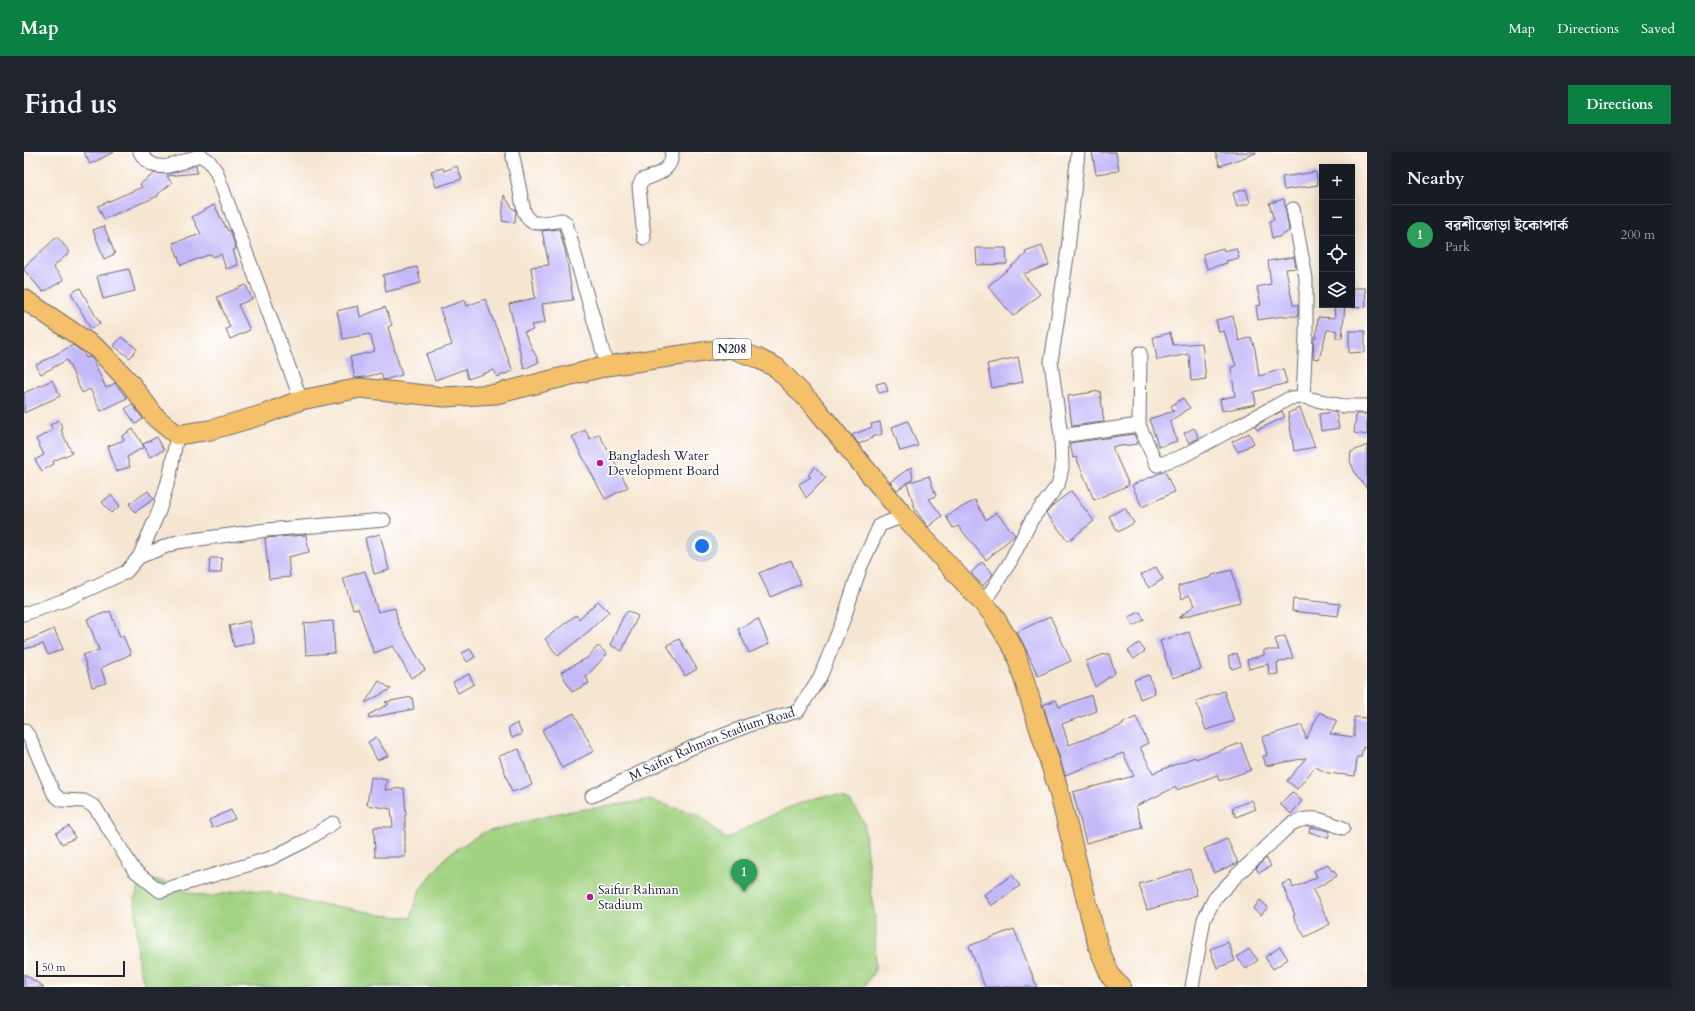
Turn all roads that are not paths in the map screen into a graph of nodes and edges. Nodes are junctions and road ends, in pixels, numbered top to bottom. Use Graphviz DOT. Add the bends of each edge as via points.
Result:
graph roads {
  1 [pos="140,152"];
  2 [pos="512,152"];
  3 [pos="672,152"];
  4 [pos="1078,152"];
  5 [pos="1293,209"];
  6 [pos="644,238"];
  7 [pos="24,299"];
  8 [pos="1140,352"];
  9 [pos="607,366"];
  10 [pos="1303,397"];
  11 [pos="301,400"];
  12 [pos="1367,406"];
  13 [pos="1139,425"];
  14 [pos="177,435"];
  15 [pos="1061,436"];
  16 [pos="904,516"];
  17 [pos="384,520"];
  18 [pos="139,556"];
  19 [pos="983,604"];
  20 [pos="24,614"];
  21 [pos="24,730"];
  22 [pos="592,796"];
  23 [pos="333,823"];
  24 [pos="1343,828"];
  25 [pos="1121,987"];
  26 [pos="1192,987"];
  1 -- 11 [label="street" via="154,166 164,167 200,155 209,161 216,171"];
  2 -- 9 [label="street" via="527,218 536,223 562,220 566,223"];
  3 -- 6 [label="street" via="672,160 665,170 642,180 639,186"];
  4 -- 15 [label="street" via="1068,250 1051,362"];
  5 -- 10 [label="street" via="1306,278"];
  7 -- 14 [label="highway" via="99,350 130,383 156,418"];
  8 -- 13 [label="street"];
  9 -- 11 [label="highway, N208" via="496,394 444,396 360,388"];
  9 -- 16 [label="highway, N208" via="730,348 777,368 814,406"];
  10 -- 12 [label="street" via="1343,406"];
  10 -- 13 [label="street" via="1290,398 1183,456 1157,465"];
  11 -- 14 [label="highway, N208" via="262,415 210,430"];
  13 -- 15 [label="street"];
  14 -- 18 [label="street" via="170,475"];
  15 -- 19 [label="street" via="1062,468 1058,485 1032,519 1010,562"];
  16 -- 19 [label="highway, N208"];
  16 -- 22 [label="street, M Saifur Rahman Stadium Road" via="880,525 860,568 844,618 820,677 798,711 752,724 691,748"];
  17 -- 18 [label="street" via="267,530 177,542"];
  18 -- 20 [label="street" via="126,572 65,600"];
  19 -- 25 [label="highway, N208" via="992,613 1015,651 1058,788 1098,946 1111,977"];
  21 -- 23 [label="street" via="30,738 54,794 61,800 84,801 95,807 134,870 160,891 271,858 307,840"];
  24 -- 26 [label="street" via="1321,819 1302,819 1291,824 1236,875 1215,898 1204,919"];
}
